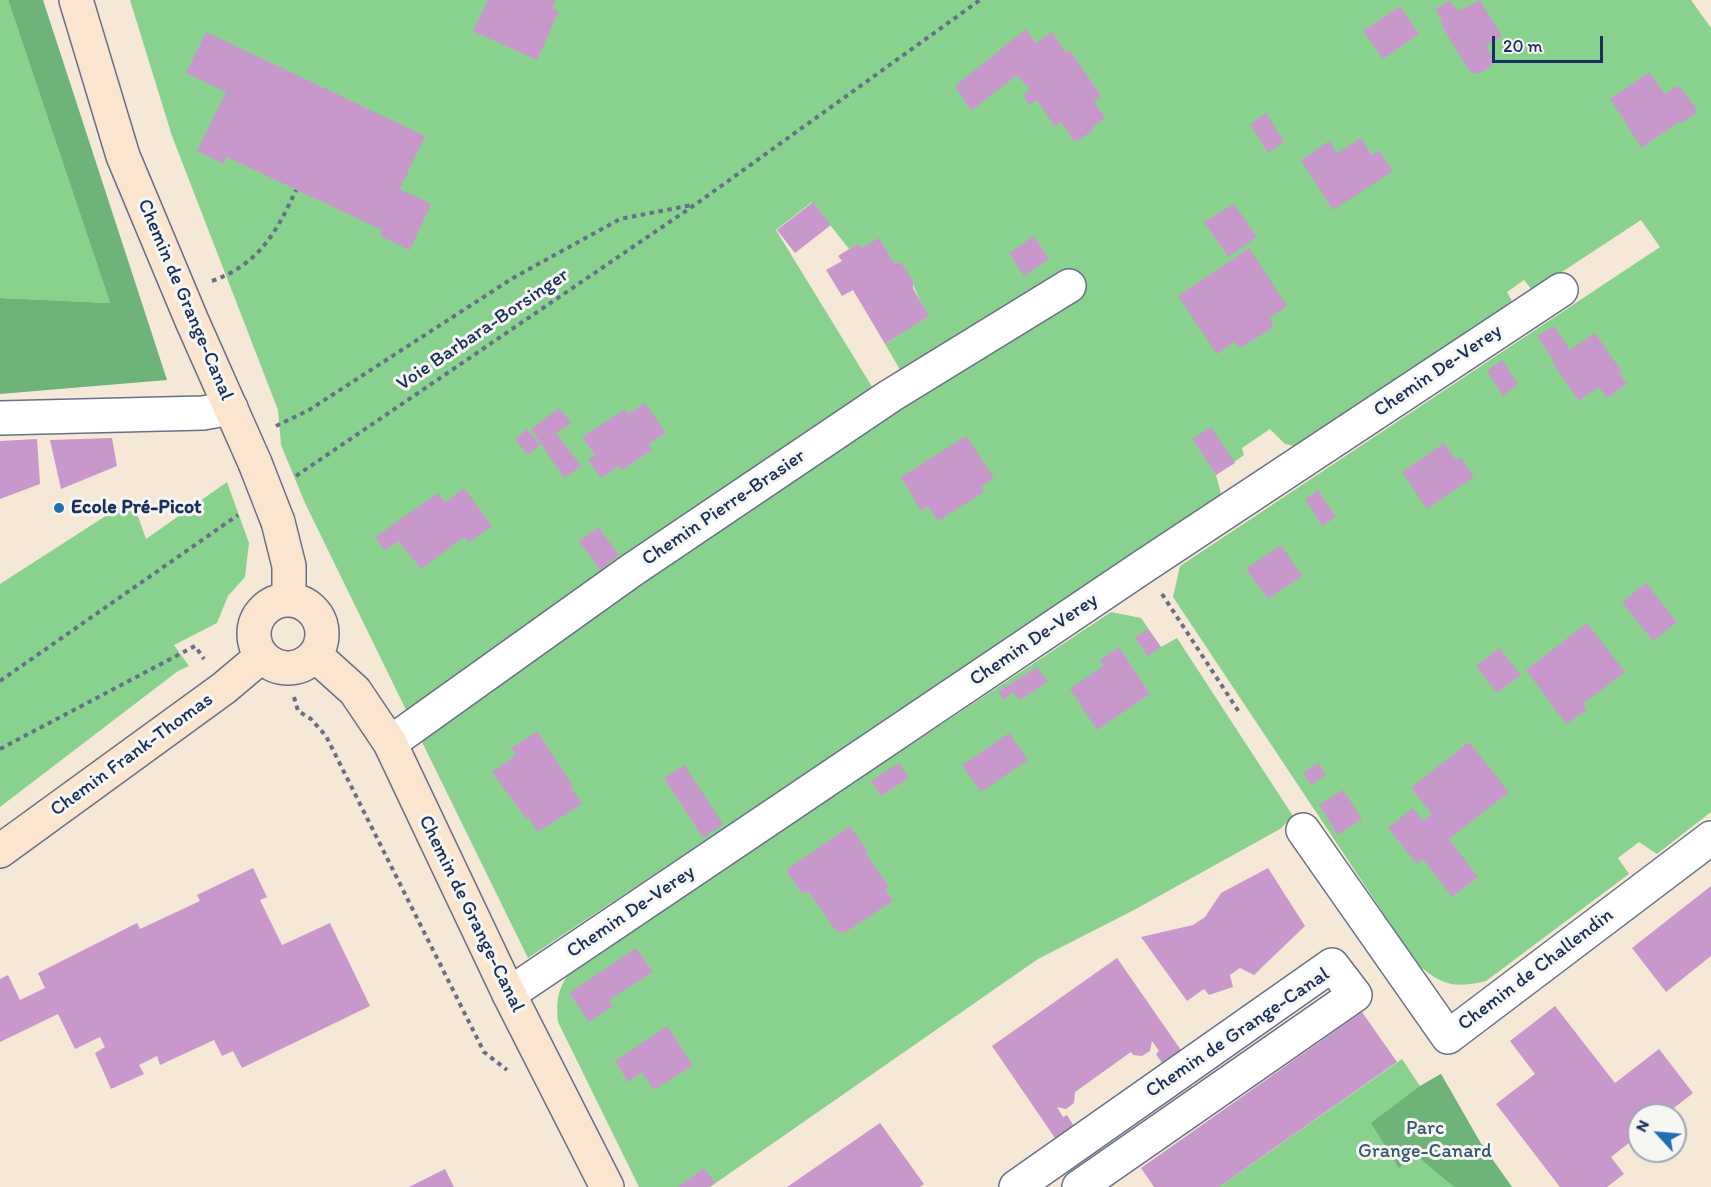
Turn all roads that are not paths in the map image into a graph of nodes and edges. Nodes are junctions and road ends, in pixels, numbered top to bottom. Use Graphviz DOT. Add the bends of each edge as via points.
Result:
graph roads {
  1 [pos="76,0"];
  2 [pos="1069,286"];
  3 [pos="1561,290"];
  4 [pos="231,408"];
  5 [pos="0,418"];
  6 [pos="289,599"];
  7 [pos="315,655"];
  8 [pos="262,657"];
  9 [pos="390,743"];
  10 [pos="1303,830"];
  11 [pos="1711,838"];
  12 [pos="0,851"];
  13 [pos="509,994"];
  14 [pos="607,1187"];
  15 [pos="1016,1187"];
  16 [pos="1078,1187"];
  1 -- 4 [label="street, Chemin de Grange-Canal" via="123,156"];
  2 -- 9 [label="street, Chemin Pierre-Brasier" via="890,396 632,570"];
  3 -- 13 [label="street, Chemin De-Verey"];
  4 -- 5 [label="street" via="203,413"];
  4 -- 6 [label="street, Chemin de Grange-Canal, bridge" via="278,522 289,567"];
  6 -- 7 [label="street" via="316,612 322,626 322,642"];
  6 -- 8 [label="street" via="276,601 257,619 253,632"];
  7 -- 8 [label="street" via="295,668 271,664"];
  7 -- 9 [label="street, Chemin de Grange-Canal" via="355,691"];
  8 -- 12 [label="street, Chemin Frank-Thomas"];
  9 -- 13 [label="street, Chemin de Grange-Canal"];
  10 -- 11 [label="street, Chemin de Challendin" via="1448,1037"];
  13 -- 14 [label="street, Chemin de Grange-Canal"];
  15 -- 16 [label="street, Chemin de Grange-Canal" via="1332,965 1355,995"];
}
